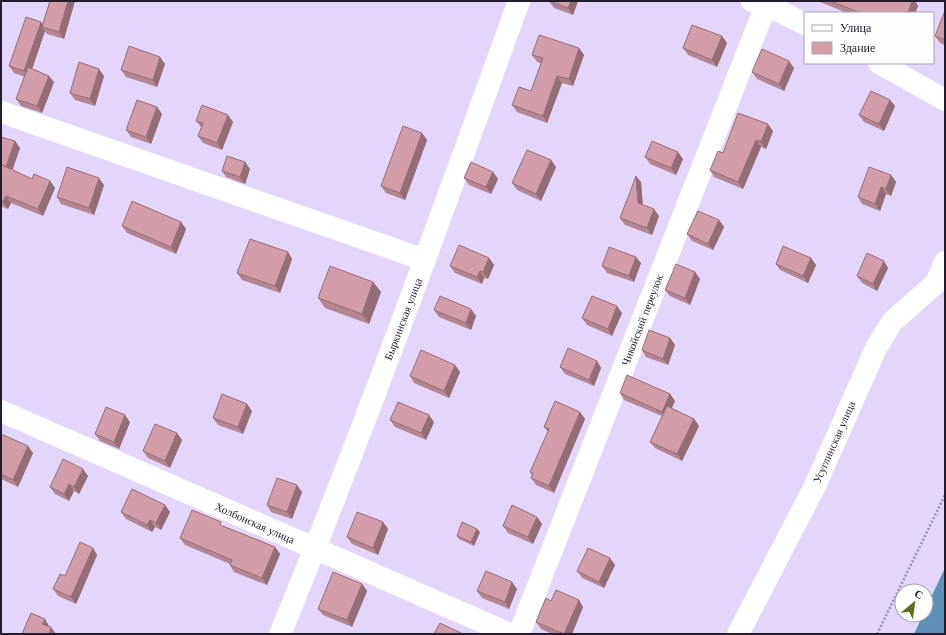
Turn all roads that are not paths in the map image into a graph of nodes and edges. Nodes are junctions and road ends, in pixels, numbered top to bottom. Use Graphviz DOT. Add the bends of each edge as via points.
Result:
graph roads {
  1 [pos="519,1"];
  2 [pos="759,3"];
  3 [pos="804,24"];
  4 [pos="881,64"];
  5 [pos="945,100"];
  6 [pos="1,112"];
  7 [pos="425,260"];
  8 [pos="945,262"];
  9 [pos="1,411"];
  10 [pos="315,549"];
  11 [pos="280,634"];
  12 [pos="510,634"];
  13 [pos="519,634"];
  14 [pos="738,634"];
  1 -- 7 [label="street, Быркинская улица"];
  2 -- 3 [label="street"];
  2 -- 13 [label="street, Чикойский переулок"];
  4 -- 5 [label="street"];
  6 -- 7 [label="street"];
  7 -- 10 [label="street, Быркинская улица"];
  8 -- 14 [label="street, Усуглинская улица" via="936,283 892,322 876,348 815,486"];
  9 -- 10 [label="street, Холбонская улица"];
  10 -- 11 [label="street, Быркинская улица"];
  10 -- 12 [label="street, Холбонская улица"];
}
